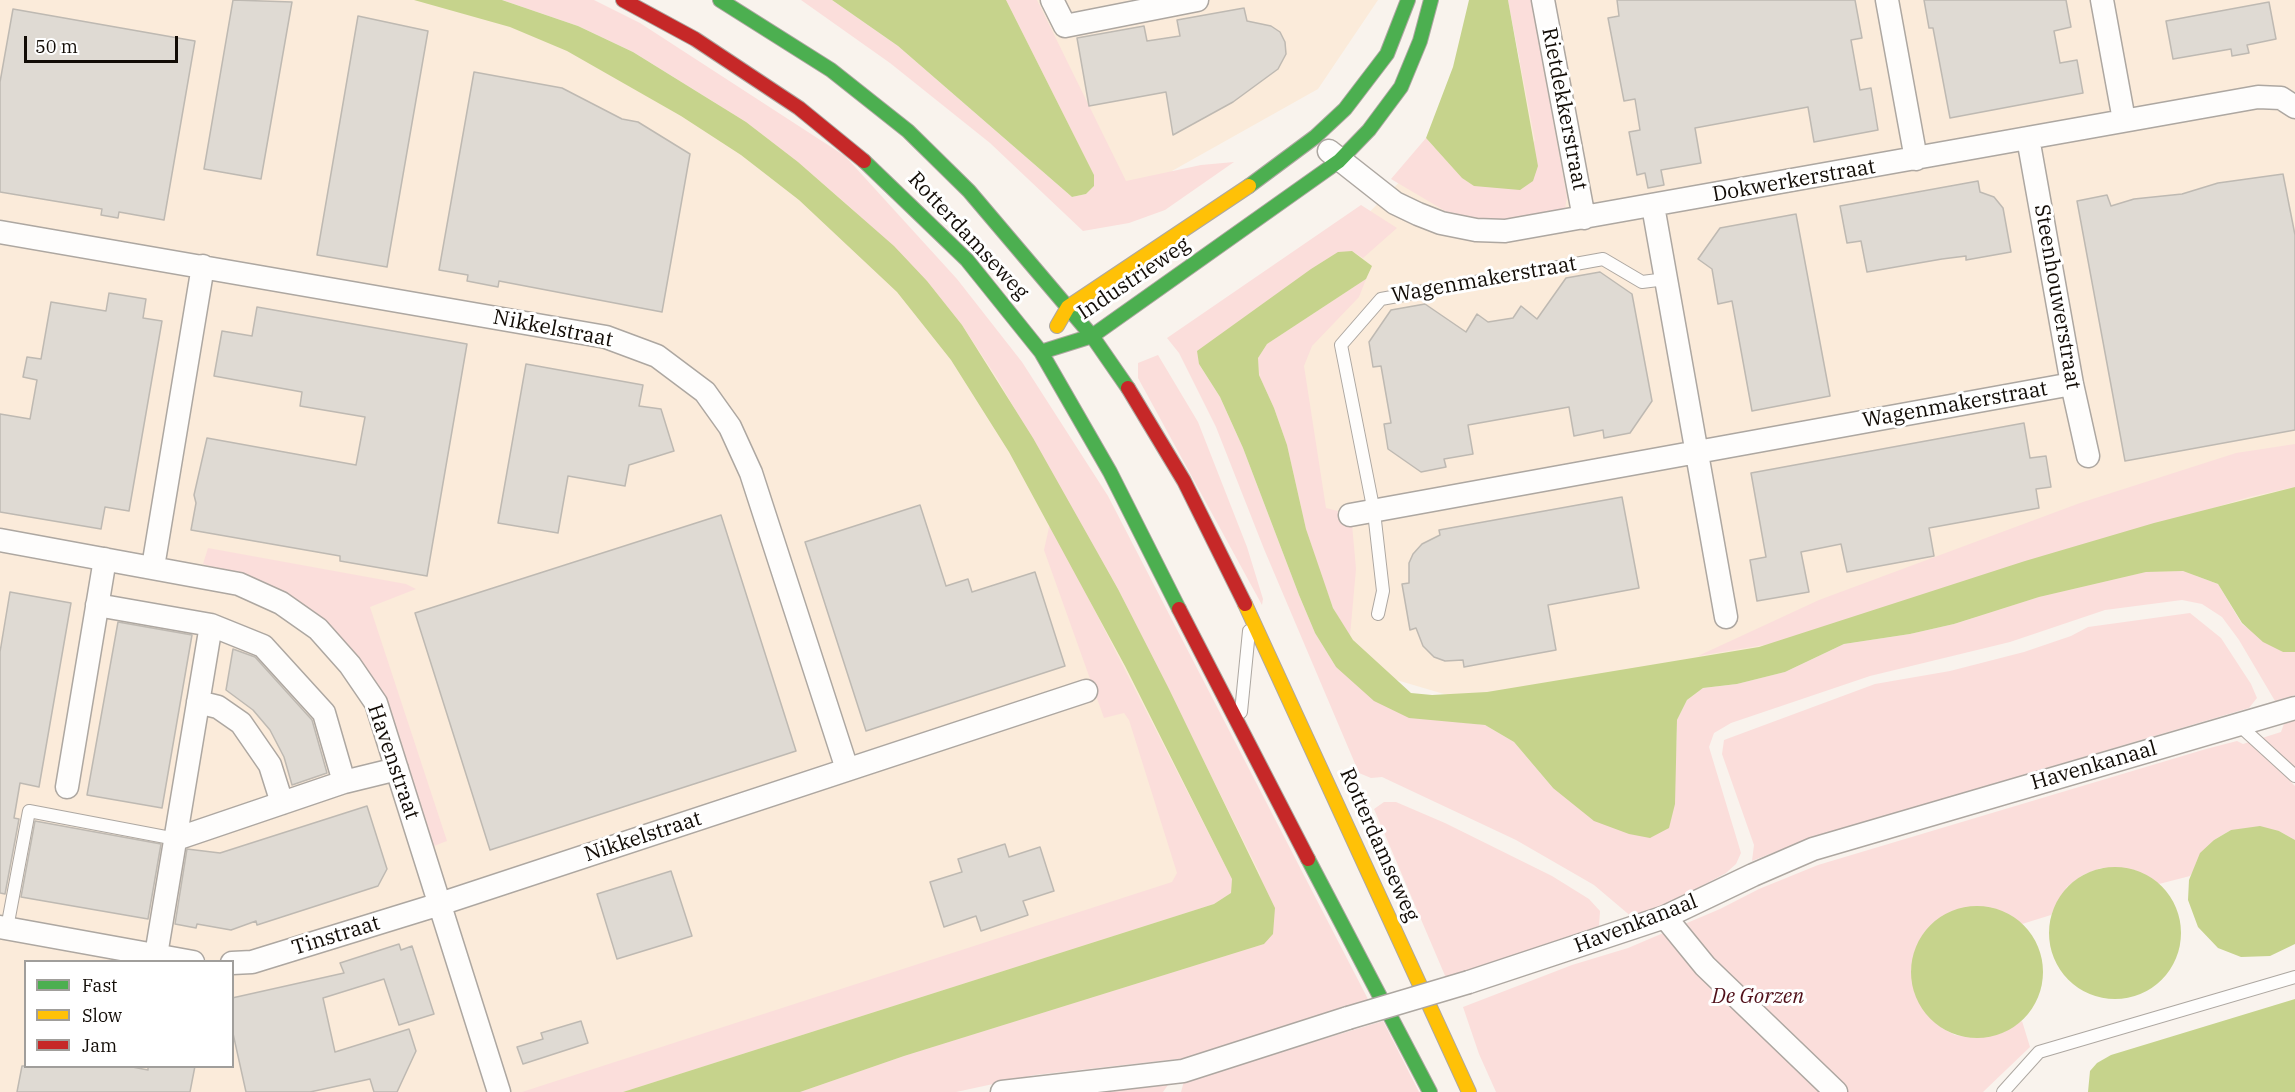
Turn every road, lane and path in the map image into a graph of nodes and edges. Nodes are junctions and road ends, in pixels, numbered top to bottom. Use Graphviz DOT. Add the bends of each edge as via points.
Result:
graph roads {
  1 [pos="623,0"];
  2 [pos="720,0"];
  3 [pos="1052,0"];
  4 [pos="1197,0"];
  5 [pos="1408,0"];
  6 [pos="1431,0"];
  7 [pos="1543,0"];
  8 [pos="1887,0"];
  9 [pos="2102,0"];
  10 [pos="2295,107"];
  11 [pos="2124,120"];
  12 [pos="1315,137"];
  13 [pos="2028,138"];
  14 [pos="1916,159"];
  15 [pos="1339,161"];
  16 [pos="1653,206"];
  17 [pos="1584,218"];
  18 [pos="0,232"];
  19 [pos="202,266"];
  20 [pos="1666,279"];
  21 [pos="1068,307"];
  22 [pos="1092,336"];
  23 [pos="1041,352"];
  24 [pos="2072,384"];
  25 [pos="1696,452"];
  26 [pos="2088,456"];
  27 [pos="1374,512"];
  28 [pos="1350,515"];
  29 [pos="0,540"];
  30 [pos="105,559"];
  31 [pos="153,567"];
  32 [pos="97,605"];
  33 [pos="1378,614"];
  34 [pos="1251,615"];
  35 [pos="1726,617"];
  36 [pos="211,625"];
  37 [pos="1086,691"];
  38 [pos="198,702"];
  39 [pos="2295,708"];
  40 [pos="2238,724"];
  41 [pos="1240,729"];
  42 [pos="397,769"];
  43 [pos="847,769"];
  44 [pos="2295,776"];
  45 [pos="344,782"];
  46 [pos="67,787"];
  47 [pos="282,803"];
  48 [pos="176,839"];
  49 [pos="440,904"];
  50 [pos="1665,918"];
  51 [pos="4,927"];
  52 [pos="156,955"];
  53 [pos="182,960"];
  54 [pos="234,963"];
  55 [pos="2295,977"];
  56 [pos="499,1092"];
  57 [pos="1002,1092"];
  58 [pos="1430,1092"];
  59 [pos="1469,1092"];
  60 [pos="1836,1092"];
  61 [pos="2003,1092"];
  1 -- 23 [label="main road, Rotterdamseweg" via="695,39 799,108 877,171 967,260"];
  2 -- 21 [label="main road, Rotterdamseweg" via="831,70 908,132 969,191"];
  3 -- 4 [label="street" via="1065,26"];
  5 -- 12 [label="main road, Industrieweg" via="1387,54 1346,109"];
  6 -- 15 [label="main road, Industrieweg" via="1401,87 1369,130"];
  7 -- 17 [label="street, Rietdekkerstraat"];
  8 -- 14 [label="street"];
  9 -- 11 [label="street"];
  10 -- 11 [label="street, Dokwerkerstraat" via="2281,98 2258,96"];
  11 -- 13 [label="street, Dokwerkerstraat"];
  12 -- 15 [label="street, Dokwerkerstraat"];
  12 -- 21 [label="main road, Industrieweg" via="1245,189"];
  13 -- 14 [label="street, Dokwerkerstraat"];
  13 -- 24 [label="street, Steenhouwerstraat"];
  14 -- 16 [label="street, Dokwerkerstraat"];
  15 -- 17 [label="street, Dokwerkerstraat" via="1395,203 1441,223 1505,231"];
  15 -- 22 [label="main road, Industrieweg"];
  16 -- 17 [label="street, Dokwerkerstraat"];
  16 -- 20 [label="street"];
  18 -- 19 [label="street, Nikkelstraat"];
  19 -- 31 [label="street"];
  19 -- 43 [label="street, Nikkelstraat" via="606,337 657,356 705,392 730,427 751,473"];
  20 -- 25 [label="street"];
  20 -- 27 [label="lane, Wagenmakerstraat" via="1642,282 1603,259 1381,299 1341,345"];
  21 -- 22 [label="main road, Rotterdamseweg"];
  21 -- 23 [label="main road, Industrieweg"];
  22 -- 23 [label="main road, Industrieweg"];
  22 -- 34 [label="main road, Rotterdamseweg" via="1184,481"];
  23 -- 41 [label="main road, Rotterdamseweg" via="1110,472"];
  24 -- 25 [label="street, Wagenmakerstraat"];
  24 -- 26 [label="street, Steenhouwerstraat"];
  25 -- 27 [label="street, Wagenmakerstraat"];
  25 -- 35 [label="street"];
  27 -- 28 [label="street, Wagenmakerstraat"];
  27 -- 33 [label="lane, Wagenmakerstraat" via="1383,591"];
  29 -- 30 [label="street, Havenstraat"];
  30 -- 31 [label="street, Havenstraat"];
  30 -- 32 [label="street"];
  31 -- 42 [label="street, Havenstraat" via="238,584 280,603 318,629 376,703"];
  32 -- 36 [label="street"];
  32 -- 46 [label="street"];
  34 -- 41 [label="lane"];
  34 -- 59 [label="main road, Rotterdamseweg"];
  36 -- 38 [label="street"];
  36 -- 45 [label="street" via="263,646 324,713"];
  37 -- 43 [label="street, Nikkelstraat"];
  38 -- 47 [label="street" via="218,707 241,723 270,765"];
  38 -- 48 [label="street"];
  39 -- 40 [label="street, Havenkanaal"];
  40 -- 44 [label="lane"];
  40 -- 50 [label="street, Havenkanaal" via="1813,849"];
  41 -- 58 [label="main road, Rotterdamseweg"];
  42 -- 45 [label="street"];
  42 -- 49 [label="street, Havenstraat"];
  43 -- 49 [label="street, Nikkelstraat"];
  45 -- 47 [label="street"];
  47 -- 48 [label="street"];
  48 -- 51 [label="lane" via="29,811"];
  48 -- 52 [label="street"];
  49 -- 54 [label="street, Tinstraat" via="252,962"];
  49 -- 56 [label="street, Havenstraat"];
  50 -- 57 [label="street, Havenkanaal, bridge" via="1183,1071"];
  50 -- 60 [label="street" via="1706,966"];
  51 -- 52 [label="street"];
  52 -- 53 [label="street"];
  55 -- 61 [label="lane" via="2039,1052"];
}
